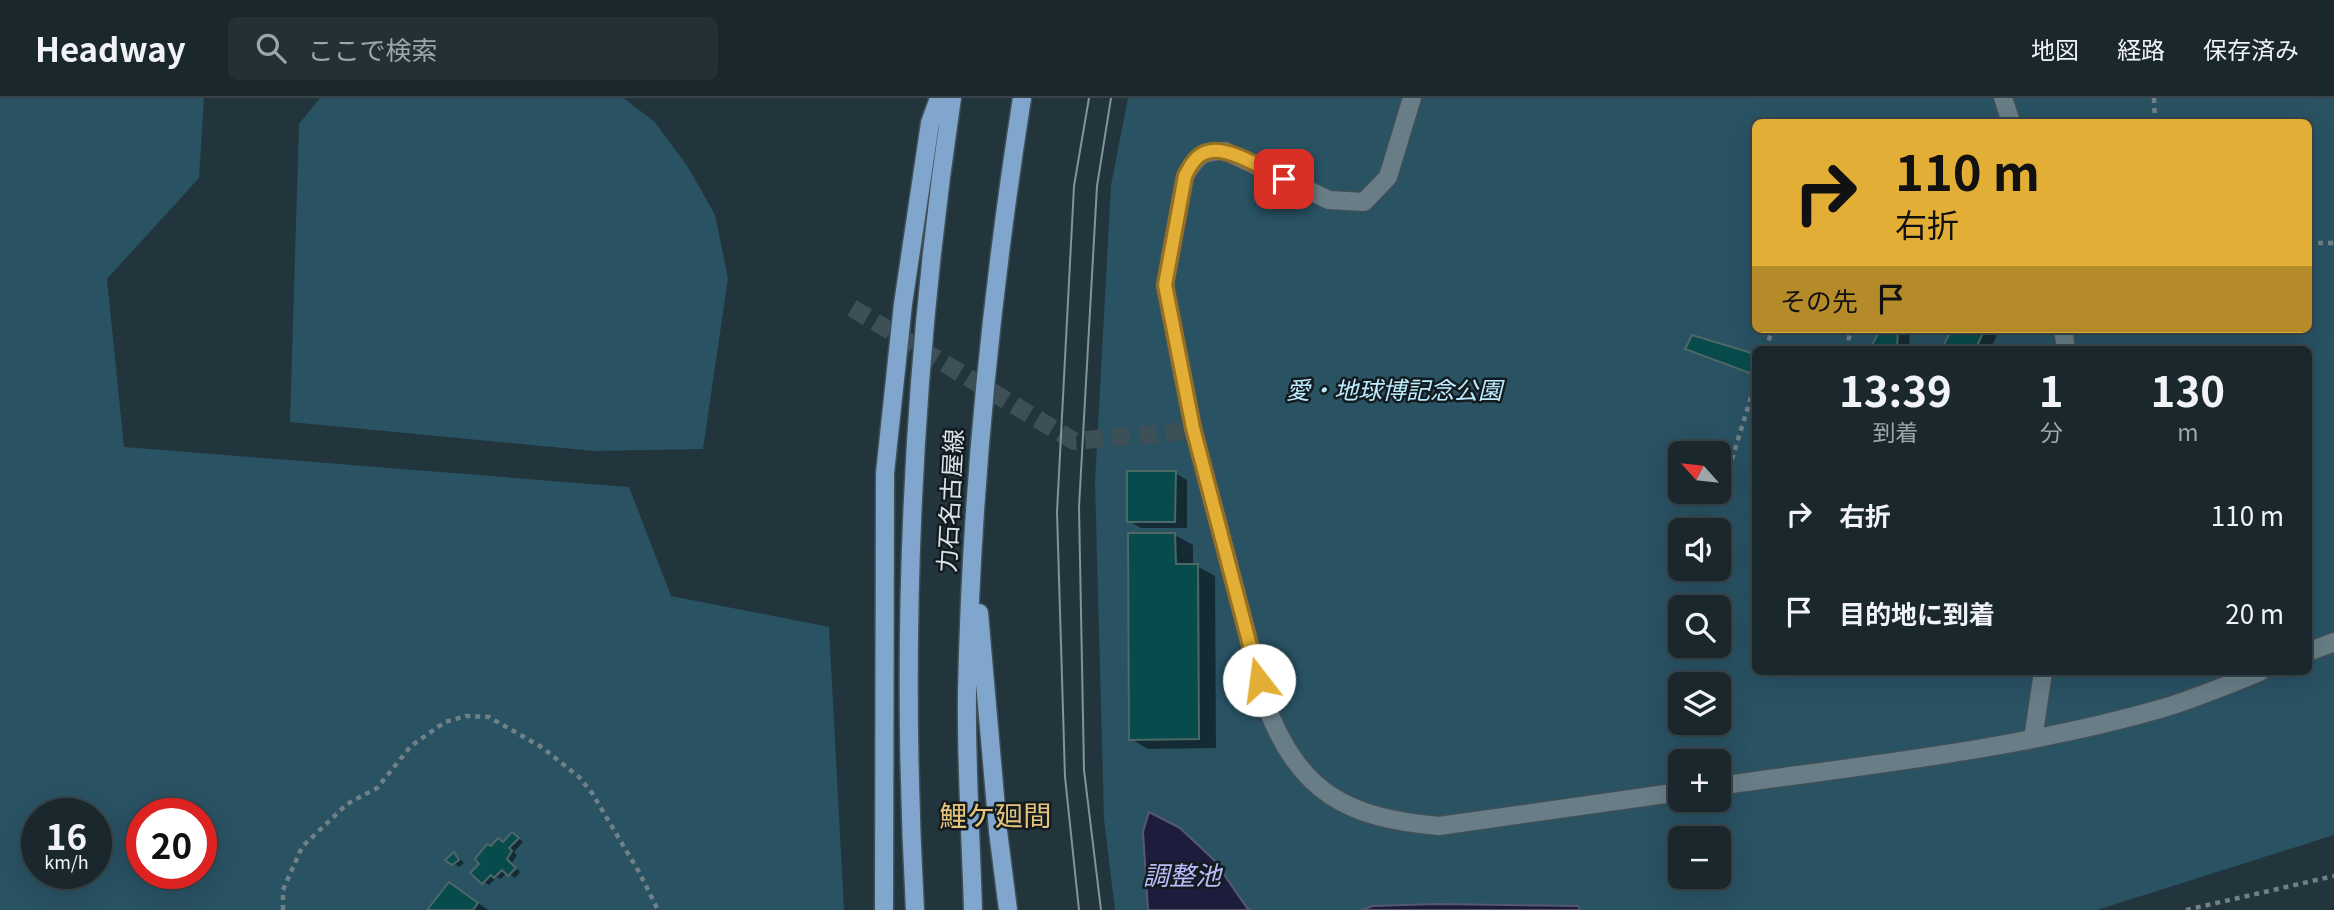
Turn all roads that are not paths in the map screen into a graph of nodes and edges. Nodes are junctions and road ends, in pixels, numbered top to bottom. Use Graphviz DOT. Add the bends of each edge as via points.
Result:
graph roads {
  1 [pos="939,98"];
  2 [pos="952,98"];
  3 [pos="1022,98"];
  4 [pos="1412,98"];
  5 [pos="2003,98"];
  6 [pos="2010,119"];
  7 [pos="972,533"];
  8 [pos="2334,642"];
  9 [pos="2312,650"];
  10 [pos="2043,675"];
  11 [pos="2252,675"];
  12 [pos="2033,739"];
  13 [pos="1731,784"];
  14 [pos="1668,794"];
  15 [pos="884,910"];
  16 [pos="915,910"];
  17 [pos="973,910"];
  18 [pos="1008,910"];
  1 -- 15 [label="main road" via="930,123 903,304 885,473"];
  2 -- 16 [label="main road, 力石名古屋線" via="923,352 913,521 909,705"];
  3 -- 7 [label="main road, 力石名古屋線" via="981,412"];
  4 -- 14 [label="lane" via="1388,177 1364,202 1328,200 1225,151 1207,151 1194,160 1185,176 1165,285 1193,428 1266,705 1294,761 1322,791 1361,811 1400,822 1439,826"];
  5 -- 6 [label="lane"];
  7 -- 17 [label="main road, 力石名古屋線" via="967,696"];
  7 -- 18 [label="main road"];
  8 -- 9 [label="lane"];
  10 -- 12 [label="lane"];
  11 -- 12 [label="lane" via="2161,709"];
  12 -- 13 [label="lane"];
}
